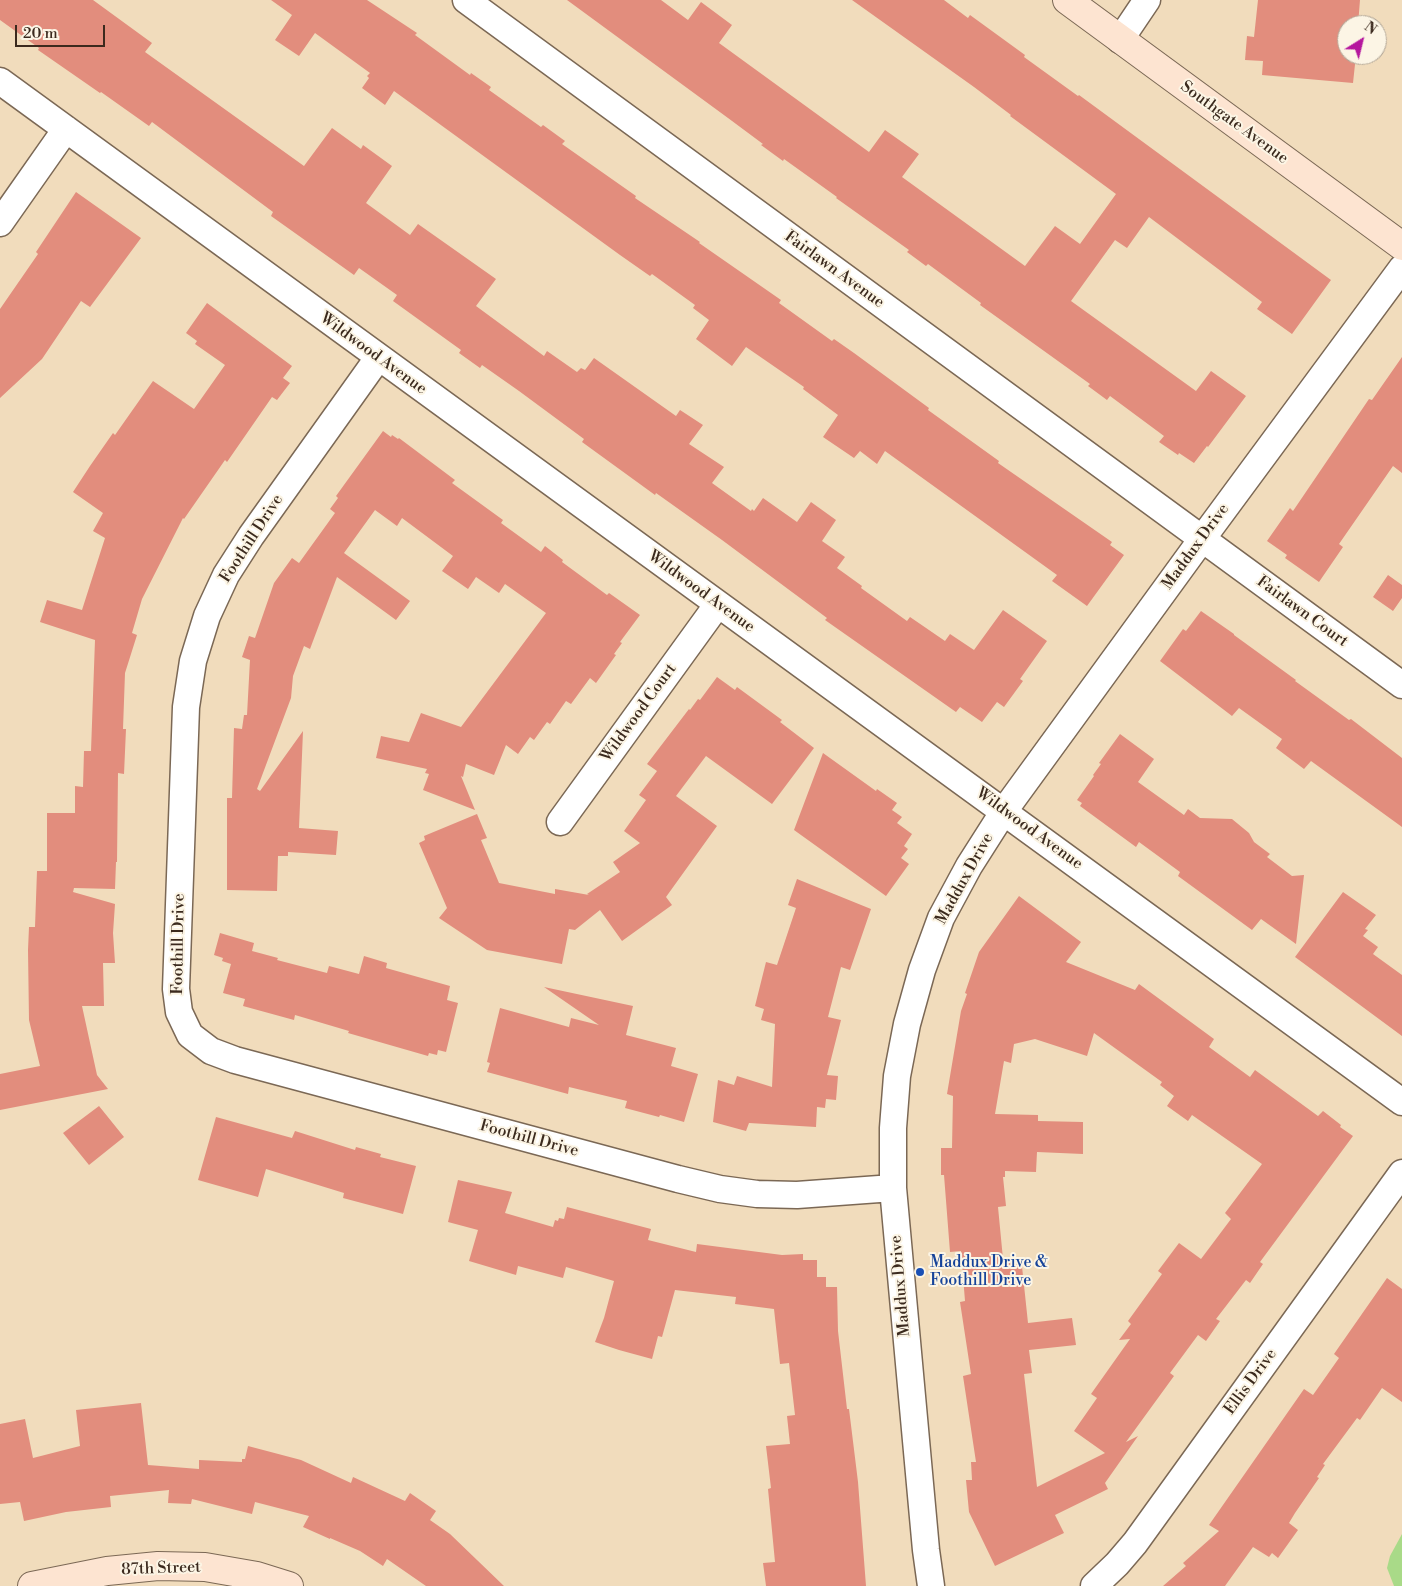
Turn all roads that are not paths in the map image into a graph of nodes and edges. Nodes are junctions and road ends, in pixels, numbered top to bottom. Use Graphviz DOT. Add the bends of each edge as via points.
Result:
graph roads {
  1 [pos="466,0"];
  2 [pos="1067,0"];
  3 [pos="1147,0"];
  4 [pos="1120,40"];
  5 [pos="0,81"];
  6 [pos="66,130"];
  7 [pos="0,223"];
  8 [pos="1402,246"];
  9 [pos="1402,268"];
  10 [pos="378,358"];
  11 [pos="1202,539"];
  12 [pos="718,604"];
  13 [pos="1402,685"];
  14 [pos="1004,811"];
  15 [pos="560,822"];
  16 [pos="1402,1102"];
  17 [pos="1402,1173"];
  18 [pos="893,1188"];
  19 [pos="1099,1585"];
  20 [pos="32,1586"];
  21 [pos="289,1586"];
  22 [pos="930,1586"];
  1 -- 11 [label="street, Fairlawn Avenue"];
  2 -- 4 [label="street, Southgate Avenue"];
  3 -- 4 [label="street"];
  4 -- 8 [label="street, Southgate Avenue"];
  5 -- 6 [label="street, Wildwood Avenue"];
  6 -- 7 [label="street"];
  6 -- 10 [label="street, Wildwood Avenue"];
  9 -- 11 [label="street, Maddux Drive"];
  10 -- 12 [label="street, Wildwood Avenue"];
  10 -- 18 [label="street, Foothill Drive" via="226,575 207,616 193,662 186,707 176,989 180,1012 190,1035 211,1050 235,1060 720,1189 797,1195"];
  11 -- 13 [label="street, Fairlawn Court"];
  11 -- 14 [label="street, Maddux Drive"];
  12 -- 14 [label="street, Wildwood Avenue"];
  12 -- 15 [label="street, Wildwood Court"];
  14 -- 16 [label="street, Wildwood Avenue"];
  14 -- 18 [label="street, Maddux Drive" via="946,909 922,970 897,1076"];
  17 -- 19 [label="street, Ellis Drive" via="1135,1543"];
  18 -- 22 [label="street, Maddux Drive"];
  20 -- 21 [label="street, 87th Street" via="107,1571 158,1566 205,1567"];
}
